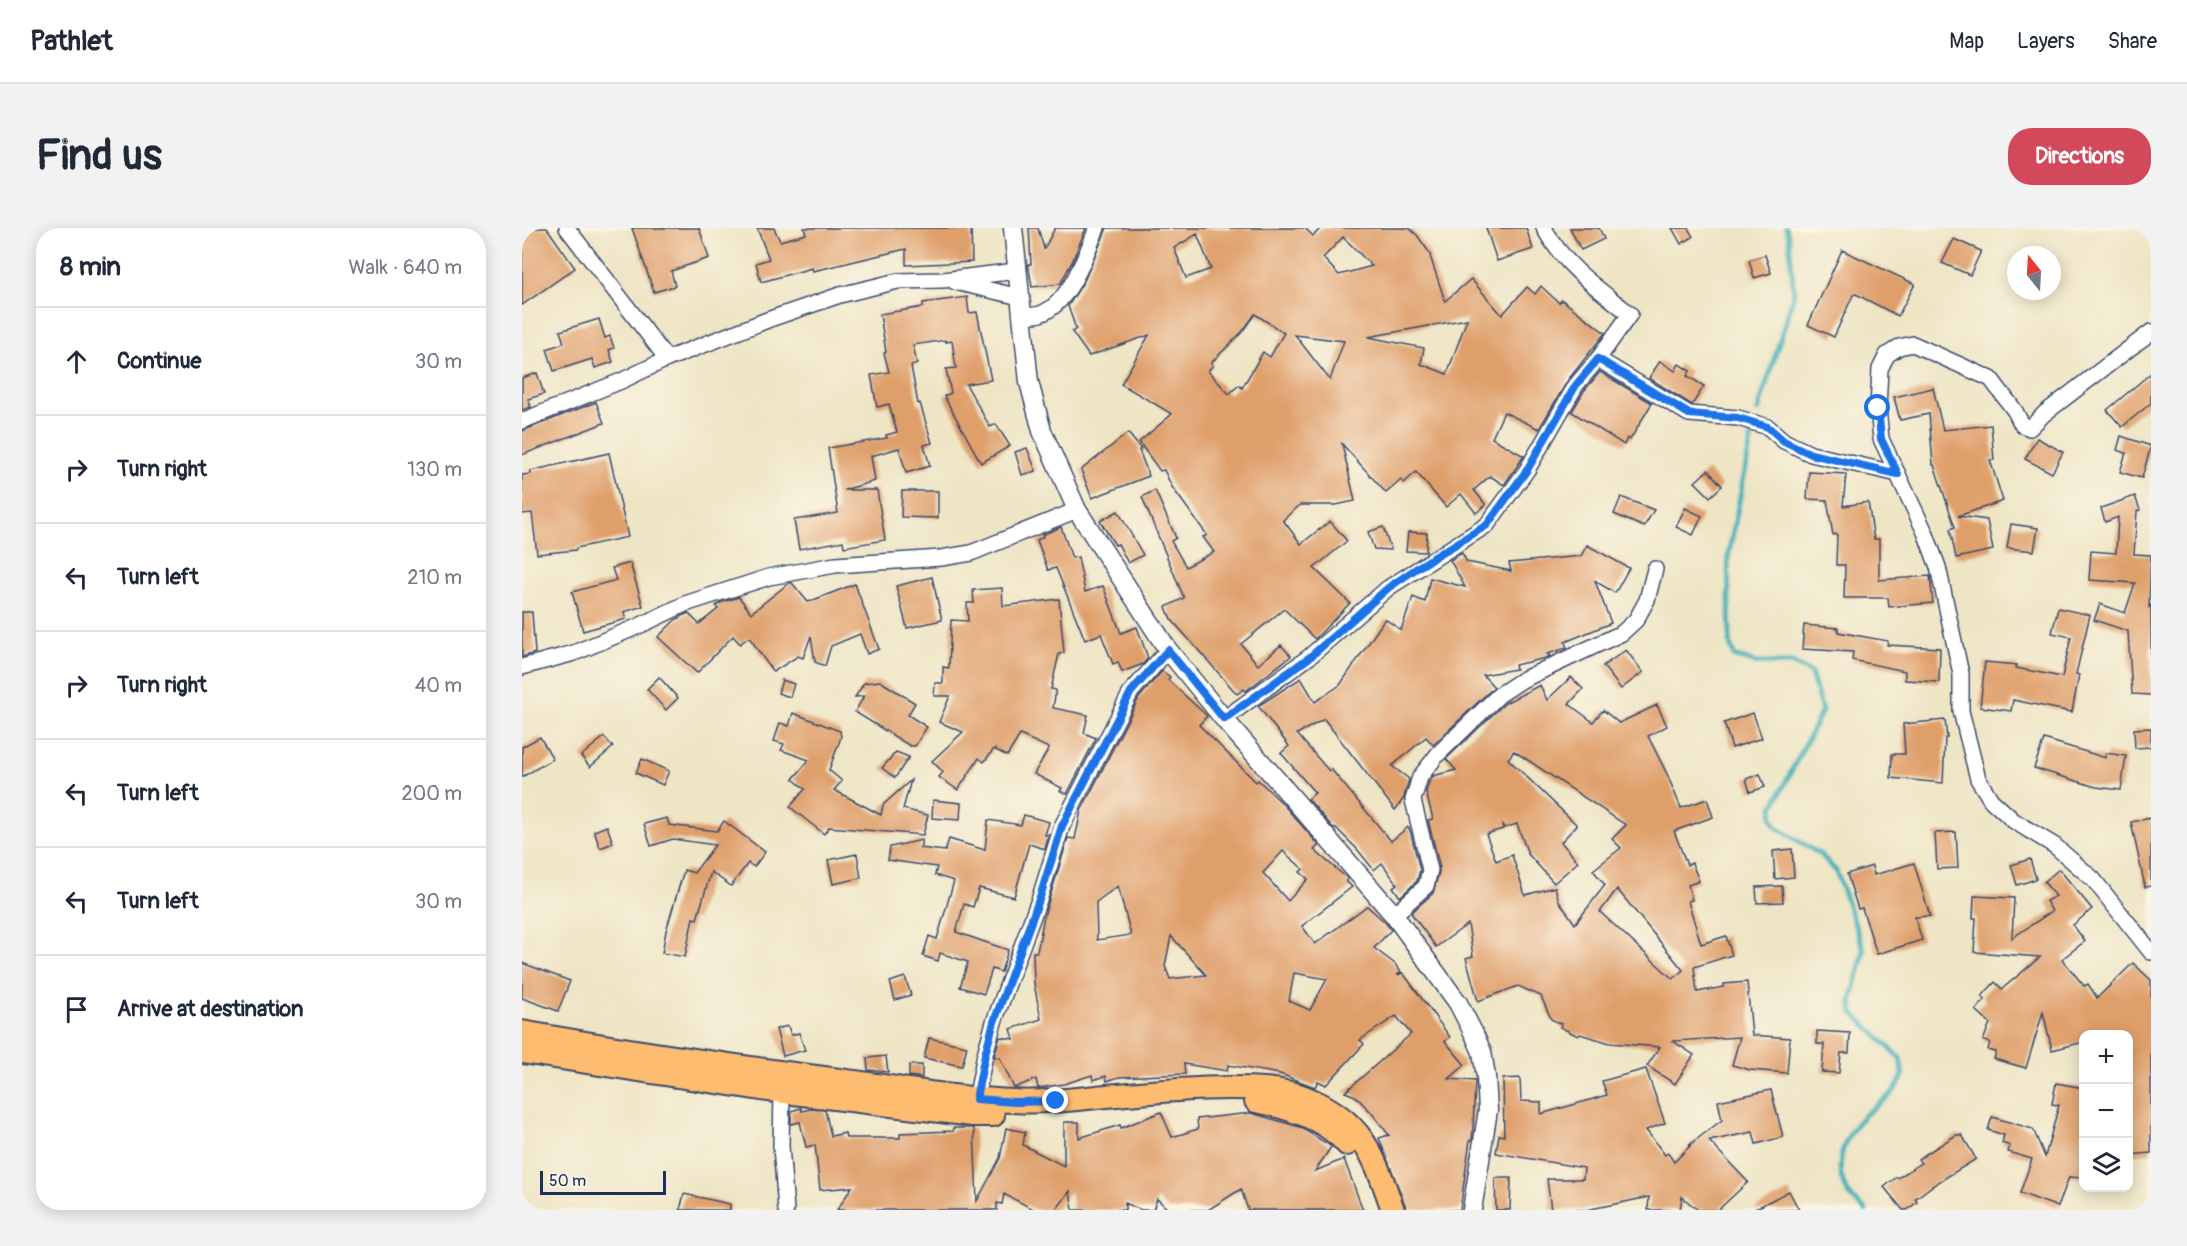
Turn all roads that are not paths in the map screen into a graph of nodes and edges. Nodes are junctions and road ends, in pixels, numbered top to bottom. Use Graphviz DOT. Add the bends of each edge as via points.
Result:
graph roads {
  1 [pos="567,228"];
  2 [pos="1013,228"];
  3 [pos="1097,228"];
  4 [pos="1544,228"];
  5 [pos="1016,271"];
  6 [pos="943,280"];
  7 [pos="1020,297"];
  8 [pos="1021,316"];
  9 [pos="2151,332"];
  10 [pos="667,359"];
  11 [pos="1598,359"];
  12 [pos="522,421"];
  13 [pos="1898,474"];
  14 [pos="1077,510"];
  15 [pos="1655,569"];
  16 [pos="1168,650"];
  17 [pos="522,667"];
  18 [pos="1224,719"];
  19 [pos="1394,915"];
  20 [pos="2151,952"];
  21 [pos="522,1032"];
  22 [pos="522,1052"];
  23 [pos="782,1092"];
  24 [pos="974,1107"];
  25 [pos="786,1210"];
  26 [pos="1378,1210"];
  27 [pos="1393,1210"];
  28 [pos="1472,1210"];
  1 -- 10 [label="street"];
  2 -- 5 [label="street"];
  3 -- 8 [label="street" via="1071,287 1062,298 1041,314"];
  4 -- 11 [label="street" via="1566,262 1629,315"];
  5 -- 6 [label="street"];
  5 -- 7 [label="street"];
  6 -- 7 [label="street"];
  6 -- 10 [label="street" via="898,281 840,295"];
  7 -- 8 [label="street"];
  8 -- 14 [label="street" via="1029,382 1042,431"];
  9 -- 13 [label="street" via="2030,428 2022,425 1991,379 1913,344 1899,347 1887,355 1880,369 1878,408 1881,439"];
  10 -- 12 [label="street"];
  11 -- 13 [label="street" via="1689,414 1738,418 1768,427 1784,441 1811,454"];
  11 -- 18 [label="street" via="1576,385 1527,470 1487,525 1388,588 1310,657"];
  13 -- 20 [label="street" via="1938,567 1961,674 1961,711 1978,779 1991,800 2014,821 2055,846 2093,879"];
  14 -- 16 [label="street"];
  14 -- 17 [label="street" via="971,553 835,565 769,577 685,603 574,654"];
  15 -- 19 [label="street" via="1647,600 1636,620 1622,633 1522,680 1499,695 1420,777 1413,800 1430,870 1426,886"];
  16 -- 18 [label="street"];
  16 -- 24 [label="street" via="1131,692 1062,826 994,1022"];
  18 -- 19 [label="street"];
  19 -- 28 [label="street" via="1458,1003 1482,1052 1488,1110"];
  21 -- 24 [label="main road"];
  22 -- 23 [label="main road"];
  23 -- 24 [label="main road"];
  23 -- 25 [label="street"];
  24 -- 26 [label="main road" via="1048,1114 1204,1099 1250,1100 1279,1106 1305,1115 1342,1137 1355,1153"];
  24 -- 27 [label="main road" via="1211,1088 1279,1090 1302,1096 1353,1126 1381,1176"];
}
